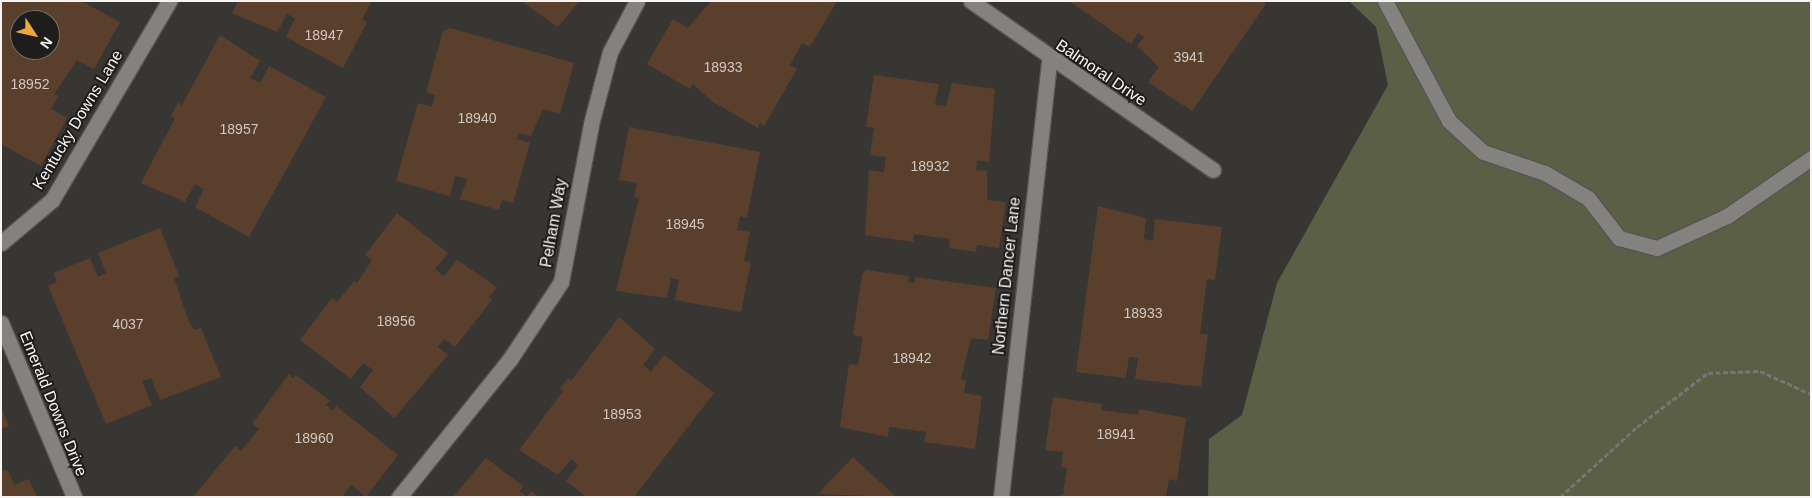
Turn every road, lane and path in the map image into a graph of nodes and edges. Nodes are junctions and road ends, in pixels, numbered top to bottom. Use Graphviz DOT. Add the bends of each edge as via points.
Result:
graph roads {
  1 [pos="169,1"];
  2 [pos="637,1"];
  3 [pos="971,1"];
  4 [pos="1385,1"];
  5 [pos="1049,58"];
  6 [pos="1811,158"];
  7 [pos="1213,170"];
  8 [pos="1,244"];
  9 [pos="1,323"];
  10 [pos="1811,394"];
  11 [pos="74,497"];
  12 [pos="399,497"];
  13 [pos="1001,497"];
  14 [pos="1560,497"];
  1 -- 8 [label="street, Kentucky Downs Lane" via="52,200"];
  2 -- 12 [label="street, Pelham Way" via="610,52 589,133 561,282 510,359"];
  3 -- 5 [label="street, Balmoral Drive"];
  4 -- 6 [label="street" via="1449,120 1483,152 1545,173 1588,198 1619,238 1657,248 1727,216"];
  5 -- 7 [label="street, Balmoral Drive"];
  5 -- 13 [label="street, Northern Dancer Lane"];
  9 -- 11 [label="street, Emerald Downs Drive"];
  10 -- 14 [label="path" via="1760,371 1708,373 1637,427"];
}
